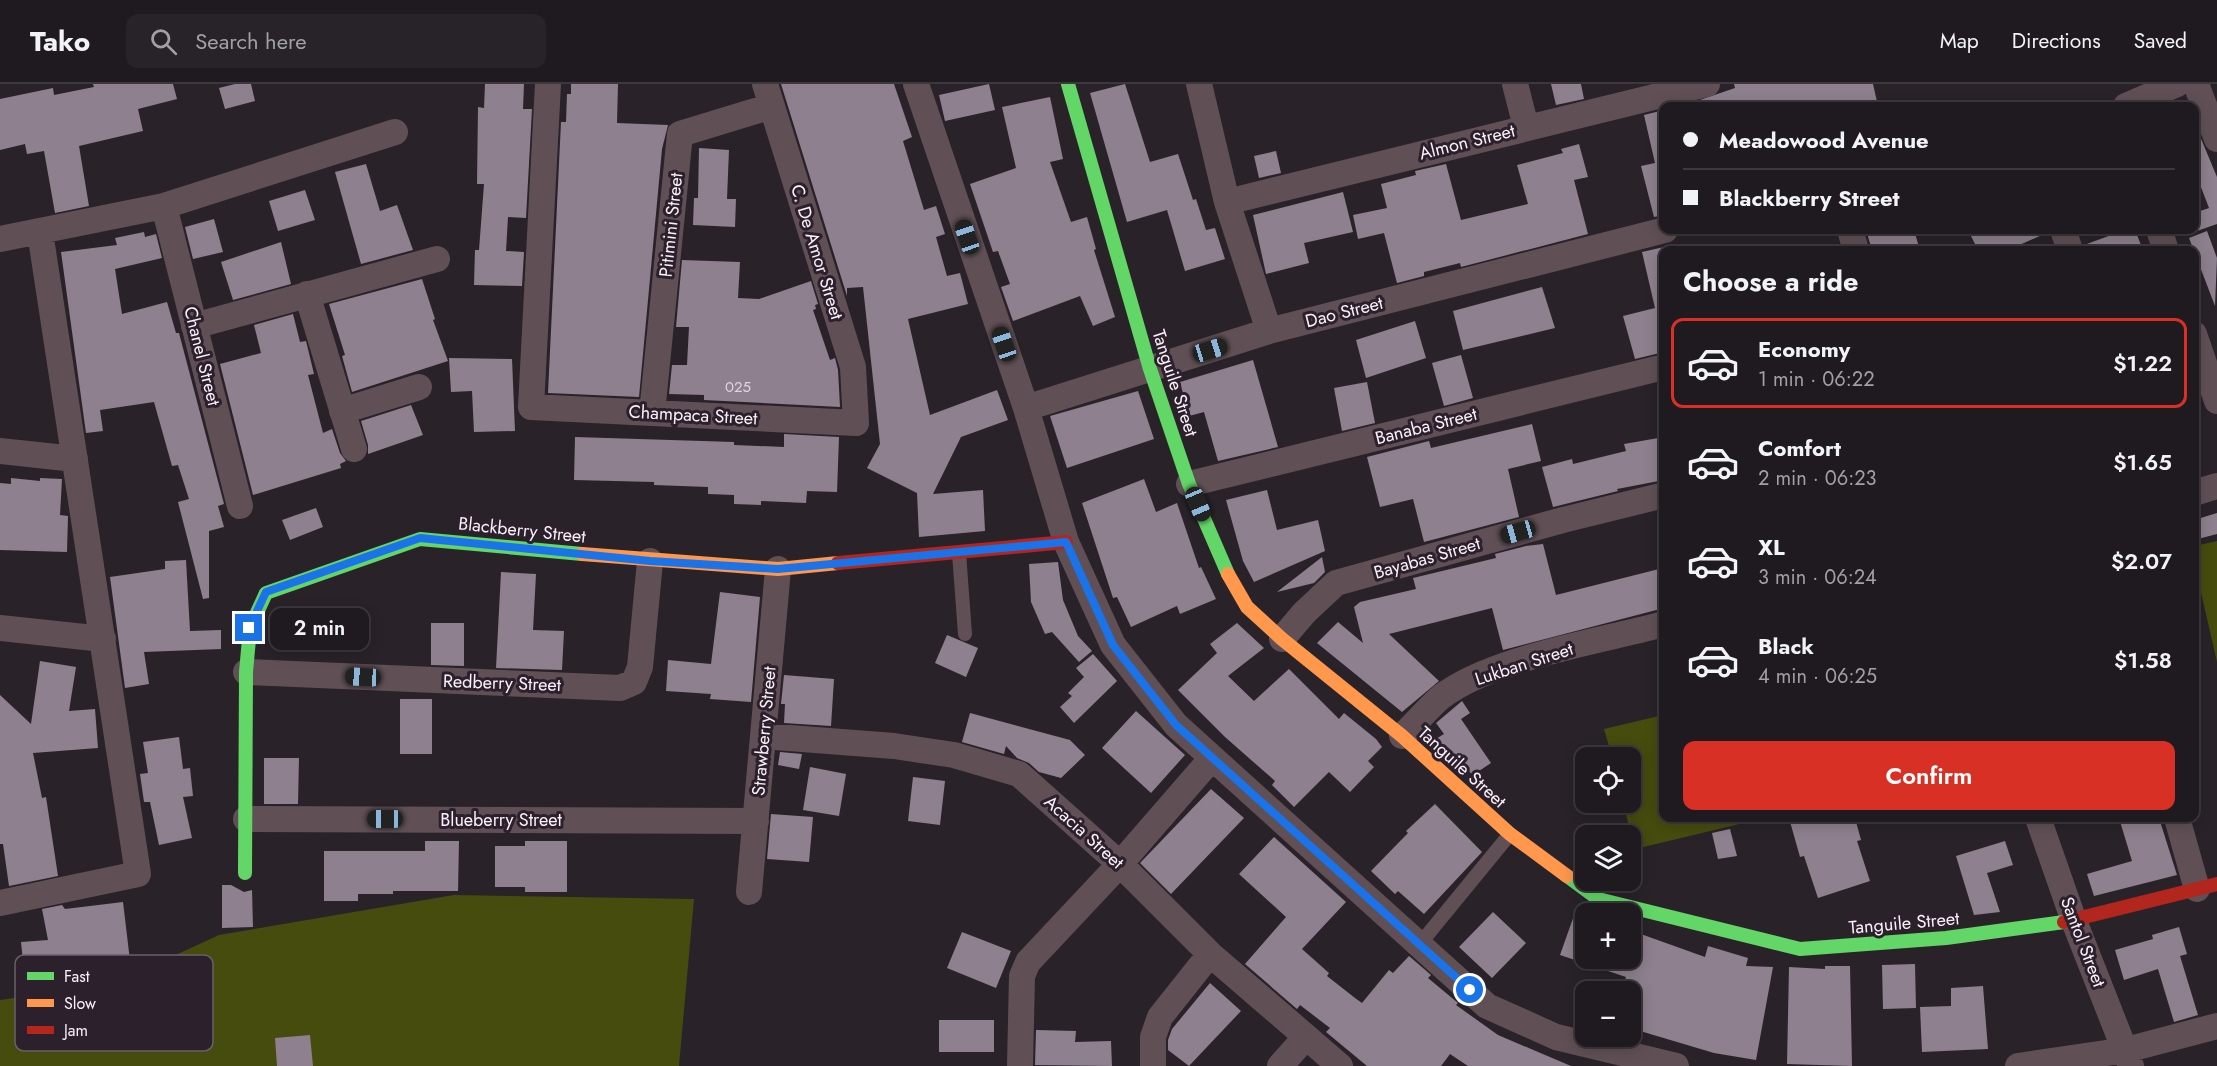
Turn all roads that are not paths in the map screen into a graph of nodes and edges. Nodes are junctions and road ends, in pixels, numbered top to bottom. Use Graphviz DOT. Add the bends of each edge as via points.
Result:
graph roads {
  1 [pos="548,84"];
  2 [pos="916,84"];
  3 [pos="1068,84"];
  4 [pos="1199,84"];
  5 [pos="1515,84"];
  6 [pos="1707,84"];
  7 [pos="2177,84"];
  8 [pos="2196,84"];
  9 [pos="769,95"];
  10 [pos="2135,102"];
  11 [pos="1526,127"];
  12 [pos="395,132"];
  13 [pos="2217,139"];
  14 [pos="1227,202"];
  15 [pos="164,206"];
  16 [pos="40,232"];
  17 [pos="1659,232"];
  18 [pos="0,239"];
  19 [pos="437,259"];
  20 [pos="307,294"];
  21 [pos="194,326"];
  22 [pos="1269,332"];
  23 [pos="2199,349"];
  24 [pos="1659,368"];
  25 [pos="1150,369"];
  26 [pos="418,387"];
  27 [pos="2217,401"];
  28 [pos="1026,408"];
  29 [pos="342,411"];
  30 [pos="652,413"];
  31 [pos="856,423"];
  32 [pos="354,449"];
  33 [pos="0,451"];
  34 [pos="75,459"];
  35 [pos="1190,484"];
  36 [pos="2217,486"];
  37 [pos="2199,491"];
  38 [pos="1659,496"];
  39 [pos="240,506"];
  40 [pos="1066,542"];
  41 [pos="959,553"];
  42 [pos="650,561"];
  43 [pos="778,569"];
  44 [pos="1659,625"];
  45 [pos="0,628"];
  46 [pos="965,634"];
  47 [pos="103,639"];
  48 [pos="1282,639"];
  49 [pos="246,672"];
  50 [pos="764,736"];
  51 [pos="1402,736"];
  52 [pos="1212,758"];
  53 [pos="246,819"];
  54 [pos="756,821"];
  55 [pos="2039,822"];
  56 [pos="2179,822"];
  57 [pos="1510,834"];
  58 [pos="1120,864"];
  59 [pos="245,873"];
  60 [pos="2207,887"];
  61 [pos="749,892"];
  62 [pos="0,903"];
  63 [pos="2074,921"];
  64 [pos="1419,945"];
  65 [pos="1210,954"];
  66 [pos="2217,1026"];
  67 [pos="1305,1038"];
  68 [pos="2129,1058"];
  69 [pos="1020,1066"];
  70 [pos="1153,1066"];
  71 [pos="1280,1066"];
  72 [pos="1340,1066"];
  73 [pos="1676,1066"];
  74 [pos="2018,1066"];
  1 -- 30 [label="street, Champaca Street" via="531,407"];
  2 -- 28 [label="street"];
  3 -- 25 [label="street, Tanguile Street"];
  4 -- 14 [label="street"];
  5 -- 11 [label="street"];
  6 -- 11 [label="street, Almon Street"];
  7 -- 10 [label="street"];
  8 -- 13 [label="street"];
  9 -- 30 [label="street, Pitimini Street" via="680,134"];
  9 -- 31 [label="street, C. De Amor Street" via="853,367"];
  11 -- 14 [label="street, Almon Street"];
  12 -- 15 [label="street"];
  14 -- 22 [label="street"];
  15 -- 16 [label="street"];
  15 -- 21 [label="street, Chanel Street"];
  16 -- 18 [label="street"];
  16 -- 34 [label="street"];
  17 -- 22 [label="street, Dao Street"];
  19 -- 20 [label="street"];
  20 -- 21 [label="street"];
  20 -- 29 [label="street"];
  21 -- 39 [label="street, Chanel Street"];
  22 -- 25 [label="street, Dao Street"];
  23 -- 27 [label="street"];
  24 -- 35 [label="street, Banaba Street"];
  25 -- 28 [label="street, Dao Street"];
  25 -- 35 [label="street, Tanguile Street"];
  26 -- 29 [label="street"];
  28 -- 40 [label="street"];
  29 -- 32 [label="street"];
  30 -- 31 [label="street, Champaca Street"];
  33 -- 34 [label="street"];
  34 -- 47 [label="street"];
  35 -- 48 [label="street, Tanguile Street" via="1222,563 1248,607"];
  36 -- 37 [label="street"];
  38 -- 48 [label="street, Bayabas Street" via="1336,583"];
  40 -- 41 [label="street, Blackberry Street"];
  40 -- 52 [label="street" via="1113,645 1176,725"];
  41 -- 43 [label="street, Blackberry Street"];
  41 -- 46 [label="lane"];
  42 -- 43 [label="street, Blackberry Street"];
  42 -- 49 [label="street, Blackberry Street" via="420,538 266,592 249,628"];
  42 -- 49 [label="street, Redberry Street" via="640,667 634,682 620,688"];
  43 -- 50 [label="street, Strawberry Street"];
  44 -- 51 [label="street, Lukban Street" via="1483,674 1442,697"];
  45 -- 47 [label="street"];
  47 -- 62 [label="street" via="138,874"];
  48 -- 51 [label="street, Tanguile Street"];
  49 -- 53 [label="street, Blackberry Street"];
  50 -- 54 [label="street, Strawberry Street"];
  50 -- 58 [label="street, Acacia Street" via="954,754 1019,774"];
  51 -- 57 [label="street, Tanguile Street"];
  52 -- 58 [label="street"];
  52 -- 64 [label="street"];
  53 -- 54 [label="street, Blueberry Street"];
  53 -- 59 [label="street, Blackberry Street"];
  54 -- 61 [label="street, Strawberry Street"];
  55 -- 63 [label="street, Santol Street"];
  56 -- 60 [label="street"];
  57 -- 63 [label="street, Tanguile Street" via="1598,899 1800,949 1946,938"];
  57 -- 64 [label="lane"];
  58 -- 65 [label="street, Acacia Street"];
  58 -- 69 [label="street" via="1028,962 1022,976"];
  60 -- 63 [label="street, Tanguile Street"];
  63 -- 68 [label="street, Santol Street"];
  64 -- 73 [label="street" via="1487,1006 1556,1037"];
  65 -- 67 [label="street, Acacia Street"];
  65 -- 70 [label="street" via="1160,1017 1153,1037"];
  66 -- 68 [label="street"];
  67 -- 71 [label="street"];
  67 -- 72 [label="street, Acacia Street"];
  68 -- 74 [label="street"];
}
